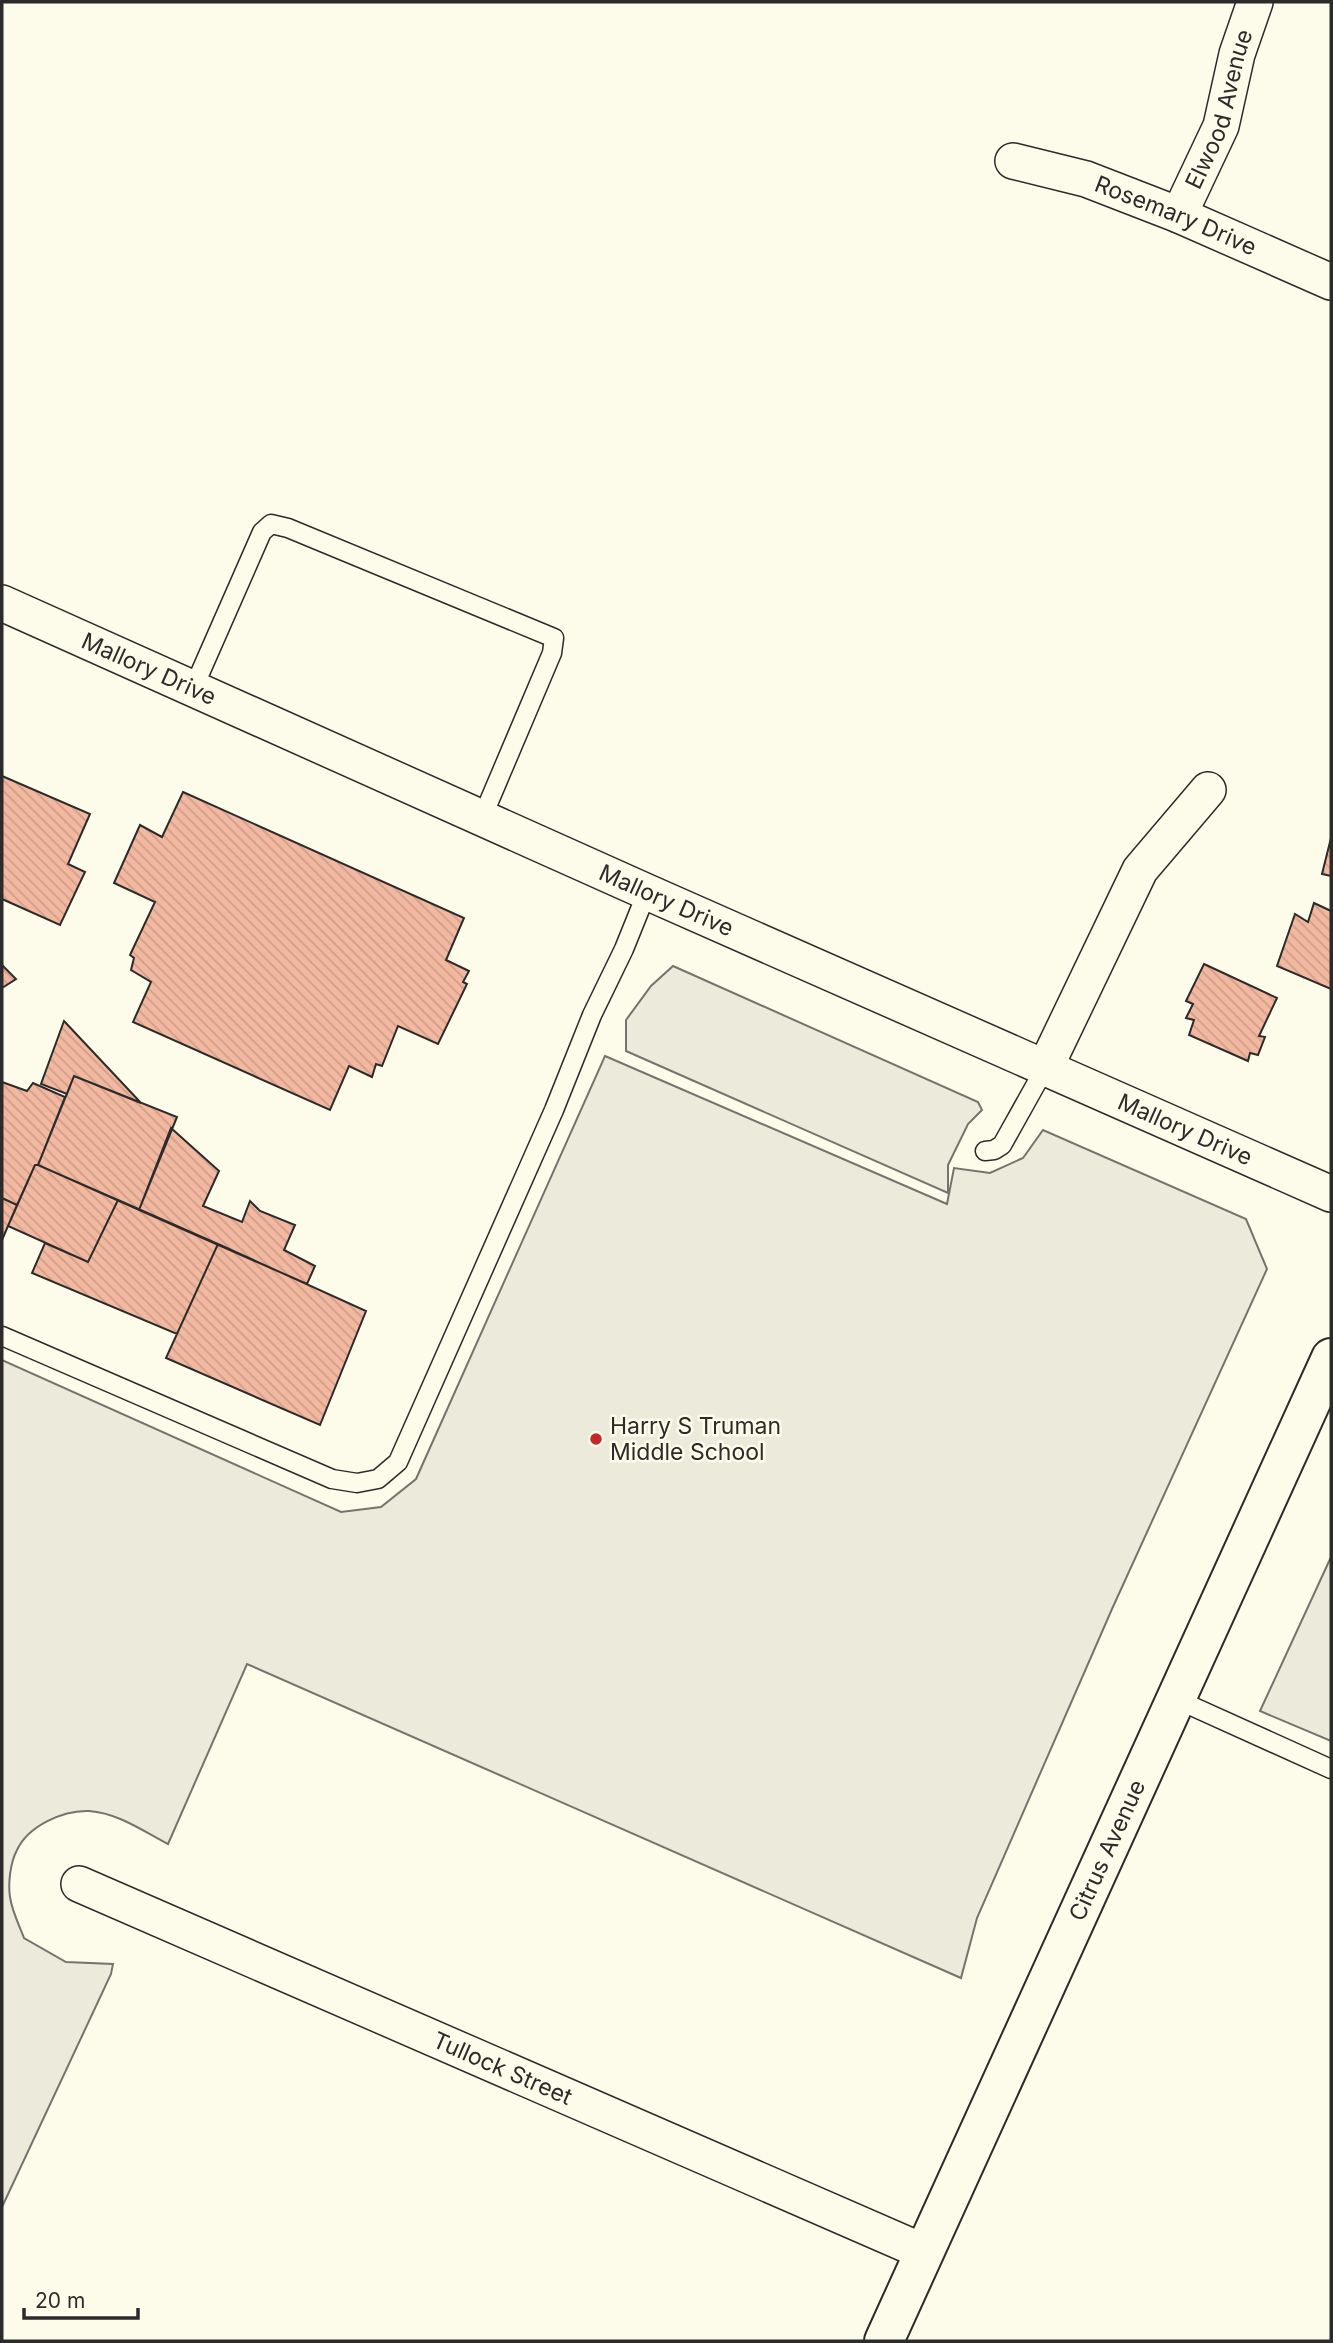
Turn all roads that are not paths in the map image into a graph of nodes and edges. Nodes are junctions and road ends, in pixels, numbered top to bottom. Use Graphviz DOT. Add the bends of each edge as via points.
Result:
graph roads {
  1 [pos="1255,2"];
  2 [pos="1013,161"];
  3 [pos="1179,215"];
  4 [pos="1331,282"];
  5 [pos="2,603"];
  6 [pos="193,689"];
  7 [pos="1208,790"];
  8 [pos="481,818"];
  9 [pos="648,892"];
  10 [pos="1045,1068"];
  11 [pos="985,1151"];
  12 [pos="1331,1194"];
  13 [pos="2,1336"];
  14 [pos="1331,1358"];
  15 [pos="1176,1699"];
  16 [pos="1331,1769"];
  17 [pos="79,1884"];
  18 [pos="924,2252"];
  19 [pos="884,2341"];
  1 -- 3 [label="street, Elwood Avenue" via="1237,54 1221,126"];
  2 -- 3 [label="street, Rosemary Drive" via="1086,179"];
  3 -- 4 [label="street, Rosemary Drive"];
  5 -- 6 [label="street, Mallory Drive"];
  6 -- 8 [label="street, Mallory Drive"];
  6 -- 8 [label="lane" via="262,532 271,524 554,638 552,653"];
  7 -- 10 [label="street" via="1139,870"];
  8 -- 9 [label="street, Mallory Drive"];
  9 -- 10 [label="street, Mallory Drive"];
  9 -- 13 [label="lane" via="421,1413 398,1462 378,1479 358,1483 332,1479"];
  10 -- 11 [label="lane" via="1002,1145"];
  10 -- 12 [label="street, Mallory Drive"];
  14 -- 15 [label="main road, Citrus Avenue"];
  15 -- 16 [label="lane"];
  15 -- 18 [label="main road, Citrus Avenue"];
  17 -- 18 [label="street, Tullock Street"];
  18 -- 19 [label="main road, Citrus Avenue"];
}
